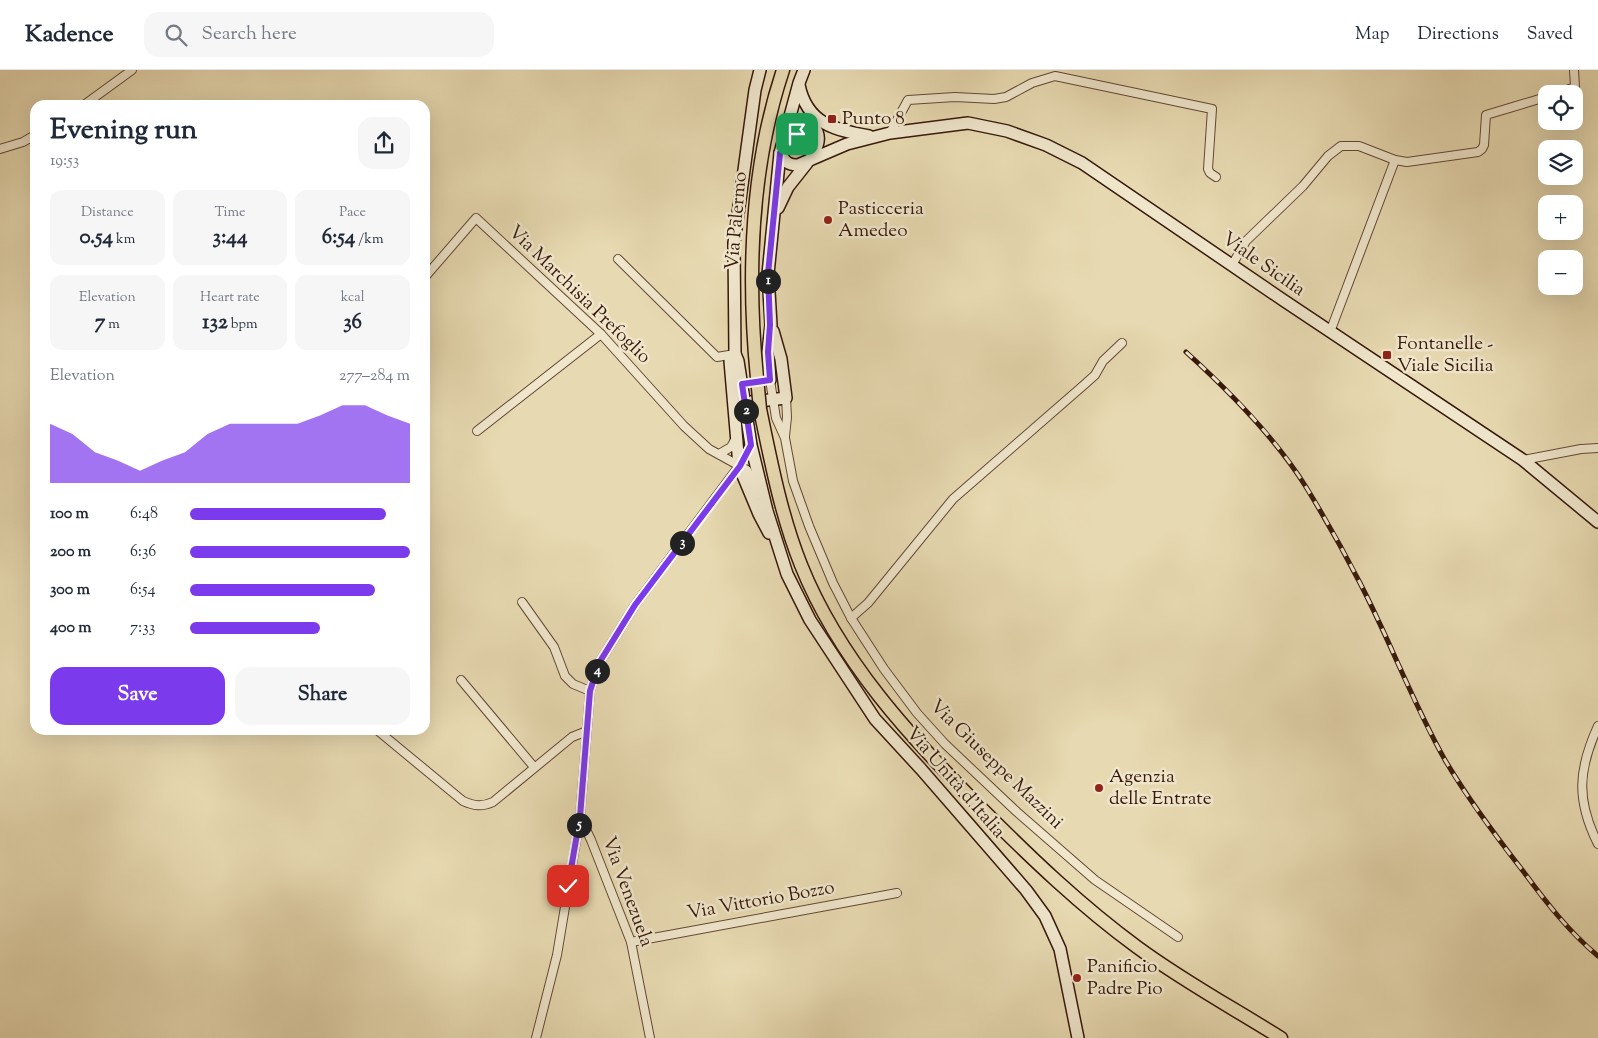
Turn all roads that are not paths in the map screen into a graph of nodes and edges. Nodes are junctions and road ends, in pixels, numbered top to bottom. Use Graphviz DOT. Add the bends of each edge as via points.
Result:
graph roads {
  1 [pos="132,70"];
  2 [pos="760,70"];
  3 [pos="783,70"];
  4 [pos="797,70"];
  5 [pos="804,70"];
  6 [pos="1574,70"];
  7 [pos="798,83"];
  8 [pos="1575,85"];
  9 [pos="802,98"];
  10 [pos="1538,99"];
  11 [pos="91,100"];
  12 [pos="815,127"];
  13 [pos="831,128"];
  14 [pos="890,132"];
  15 [pos="875,137"];
  16 [pos="30,138"];
  17 [pos="0,149"];
  18 [pos="780,153"];
  19 [pos="809,160"];
  20 [pos="1395,160"];
  21 [pos="1216,177"];
  22 [pos="773,224"];
  23 [pos="618,259"];
  24 [pos="1232,265"];
  25 [pos="430,271"];
  26 [pos="770,325"];
  27 [pos="1330,332"];
  28 [pos="601,334"];
  29 [pos="1122,343"];
  30 [pos="735,354"];
  31 [pos="785,378"];
  32 [pos="770,380"];
  33 [pos="737,384"];
  34 [pos="786,398"];
  35 [pos="773,400"];
  36 [pos="745,403"];
  37 [pos="477,431"];
  38 [pos="736,438"];
  39 [pos="784,438"];
  40 [pos="751,445"];
  41 [pos="1598,448"];
  42 [pos="719,454"];
  43 [pos="1523,460"];
  44 [pos="740,466"];
  45 [pos="768,511"];
  46 [pos="1598,522"];
  47 [pos="783,559"];
  48 [pos="522,602"];
  49 [pos="851,618"];
  50 [pos="461,680"];
  51 [pos="590,691"];
  52 [pos="1598,726"];
  53 [pos="587,731"];
  54 [pos="383,735"];
  55 [pos="534,767"];
  56 [pos="580,817"];
  57 [pos="1598,844"];
  58 [pos="897,893"];
  59 [pos="1178,937"];
  60 [pos="631,942"];
  61 [pos="536,1038"];
  62 [pos="650,1038"];
  63 [pos="1078,1038"];
  64 [pos="1281,1038"];
  1 -- 11 [label="street"];
  2 -- 30 [label="street, Via Unità d'Italia" via="734,244"];
  3 -- 64 [label="main road, Via Palermo, bridge" via="764,144 754,204 751,277 754,345 760,409 772,469 801,566 822,610 888,707 932,758 1017,844 1138,948"];
  4 -- 7 [label="street"];
  5 -- 7 [label="street, Via Giuseppe Mazzini"];
  6 -- 8 [label="street"];
  7 -- 9 [label="street"];
  7 -- 18 [label="street, Via Giuseppe Mazzini"];
  9 -- 12 [label="street"];
  9 -- 13 [label="street" via="818,119"];
  10 -- 20 [label="street" via="1486,115 1484,145 1478,152 1407,162"];
  12 -- 13 [label="street"];
  12 -- 18 [label="street" via="797,134"];
  12 -- 19 [label="street" via="819,140"];
  13 -- 15 [label="street"];
  14 -- 15 [label="street, Viale Sicilia"];
  14 -- 21 [label="street" via="908,100 994,99 1055,76 1212,109 1208,169"];
  14 -- 24 [label="street, Viale Sicilia" via="968,123 1007,130 1046,145 1082,163"];
  15 -- 19 [label="street, Viale Sicilia" via="847,144"];
  16 -- 17 [label="street"];
  18 -- 19 [label="street" via="790,165"];
  18 -- 22 [label="street, Via Giuseppe Mazzini"];
  19 -- 22 [label="street, Via Giuseppe Mazzini" via="788,187"];
  20 -- 24 [label="street" via="1359,146 1340,146 1246,241"];
  20 -- 27 [label="street"];
  22 -- 26 [label="street, Via Giuseppe Mazzini" via="768,274"];
  23 -- 30 [label="street" via="717,357"];
  24 -- 27 [label="street, Viale Sicilia"];
  25 -- 28 [label="street, Via Marchisia Prefoglio" via="476,218"];
  26 -- 31 [label="street, Via Giuseppe Mazzini"];
  26 -- 32 [label="street, Via Giuseppe Mazzini"];
  27 -- 43 [label="street, Viale Sicilia"];
  28 -- 37 [label="street"];
  28 -- 42 [label="street, Via Marchisia Prefoglio" via="684,426 708,449"];
  29 -- 49 [label="street" via="1103,361 1095,375 953,499 868,603"];
  30 -- 33 [label="street, Via Unità d'Italia" via="730,361"];
  31 -- 32 [label="street"];
  31 -- 34 [label="street, Via Giuseppe Mazzini"];
  32 -- 33 [label="street"];
  32 -- 35 [label="street, Via Giuseppe Mazzini"];
  33 -- 36 [label="street, Via Unità d'Italia"];
  33 -- 38 [label="street, Via Unità d'Italia"];
  34 -- 35 [label="street"];
  34 -- 39 [label="street, Via Giuseppe Mazzini" via="788,417"];
  35 -- 36 [label="street"];
  35 -- 39 [label="street, Via Giuseppe Mazzini"];
  36 -- 40 [label="street, Via Unità d'Italia"];
  38 -- 42 [label="street" via="731,447"];
  38 -- 44 [label="street, Via Unità d'Italia"];
  39 -- 49 [label="street, Via Giuseppe Mazzini" via="793,481 809,526"];
  40 -- 44 [label="street, Via Venezuela"];
  40 -- 45 [label="street, Via Unità d'Italia"];
  41 -- 43 [label="street"];
  42 -- 44 [label="street, Via Marchisia Prefoglio"];
  43 -- 46 [label="street, Viale Sicilia"];
  44 -- 45 [label="street" via="747,470"];
  44 -- 47 [label="street, Via Unità d'Italia" via="759,514"];
  44 -- 51 [label="street, Via Venezuela" via="635,605 599,663"];
  45 -- 47 [label="street, Via Unità d'Italia"];
  47 -- 63 [label="street, Via Unità d'Italia" via="810,620 875,719 1026,890 1045,916 1060,949"];
  48 -- 51 [label="street" via="554,647 565,676 573,684"];
  49 -- 59 [label="street, Via Giuseppe Mazzini" via="917,714 953,753 1095,880"];
  50 -- 55 [label="street"];
  51 -- 53 [label="street, Via Venezuela"];
  52 -- 57 [label="street" via="1587,754 1581,783 1583,802"];
  53 -- 55 [label="street" via="572,737"];
  53 -- 56 [label="street, Via Venezuela"];
  54 -- 55 [label="street" via="463,802 470,804 493,802"];
  56 -- 60 [label="street, Via Venezuela"];
  56 -- 61 [label="street, Via Venezuela" via="557,955"];
  58 -- 60 [label="street, Via Vittorio Bozzo"];
  60 -- 62 [label="street, Via Venezuela"];
}
